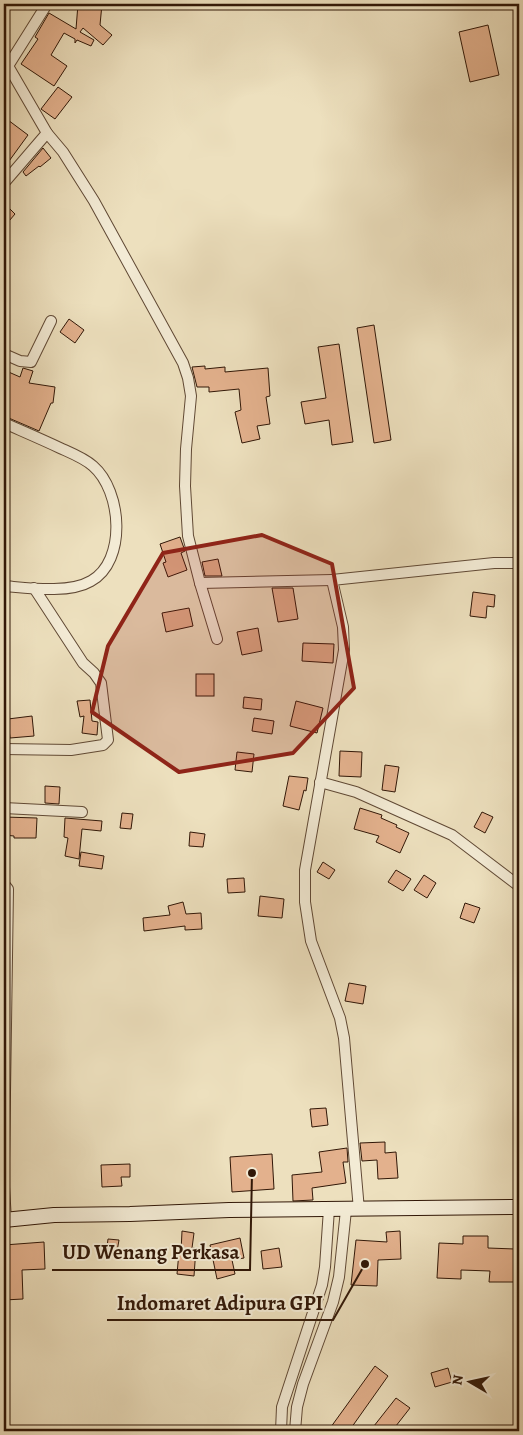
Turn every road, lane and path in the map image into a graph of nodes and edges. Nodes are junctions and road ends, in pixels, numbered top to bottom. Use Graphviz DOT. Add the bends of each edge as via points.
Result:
graph roads {
  1 [pos="47,4"];
  2 [pos="6,62"];
  3 [pos="47,133"];
  4 [pos="4,183"];
  5 [pos="51,321"];
  6 [pos="4,354"];
  7 [pos="4,423"];
  8 [pos="519,563"];
  9 [pos="332,580"];
  10 [pos="200,583"];
  11 [pos="4,586"];
  12 [pos="34,588"];
  13 [pos="217,639"];
  14 [pos="4,749"];
  15 [pos="320,782"];
  16 [pos="4,808"];
  17 [pos="82,812"];
  18 [pos="4,884"];
  19 [pos="519,886"];
  20 [pos="4,1160"];
  21 [pos="4,1187"];
  22 [pos="519,1207"];
  23 [pos="329,1209"];
  24 [pos="353,1210"];
  25 [pos="5,1220"];
  26 [pos="281,1431"];
  27 [pos="295,1431"];
  1 -- 2 [label="street"];
  2 -- 3 [label="street"];
  3 -- 4 [label="street"];
  3 -- 10 [label="street" via="64,152 94,201 183,363 191,396 186,449 188,536"];
  5 -- 6 [label="street" via="31,362"];
  7 -- 12 [label="street" via="94,466 110,493 115,513 111,559 100,575 90,582 68,588"];
  8 -- 9 [label="street"];
  9 -- 10 [label="street"];
  9 -- 15 [label="street" via="343,626 344,650"];
  10 -- 13 [label="street"];
  11 -- 12 [label="street"];
  12 -- 14 [label="street" via="83,663 102,683 108,740 104,745 71,750"];
  15 -- 19 [label="street" via="356,792 452,835"];
  15 -- 24 [label="street" via="305,870 305,902 311,941 340,1018 344,1038"];
  16 -- 17 [label="street"];
  18 -- 20 [label="street" via="8,888"];
  21 -- 25 [label="street"];
  22 -- 24 [label="main road"];
  23 -- 24 [label="main road"];
  23 -- 25 [label="main road" via="54,1215"];
  23 -- 26 [label="street" via="322,1285 282,1407"];
  24 -- 27 [label="street" via="333,1302 303,1384"];
}
